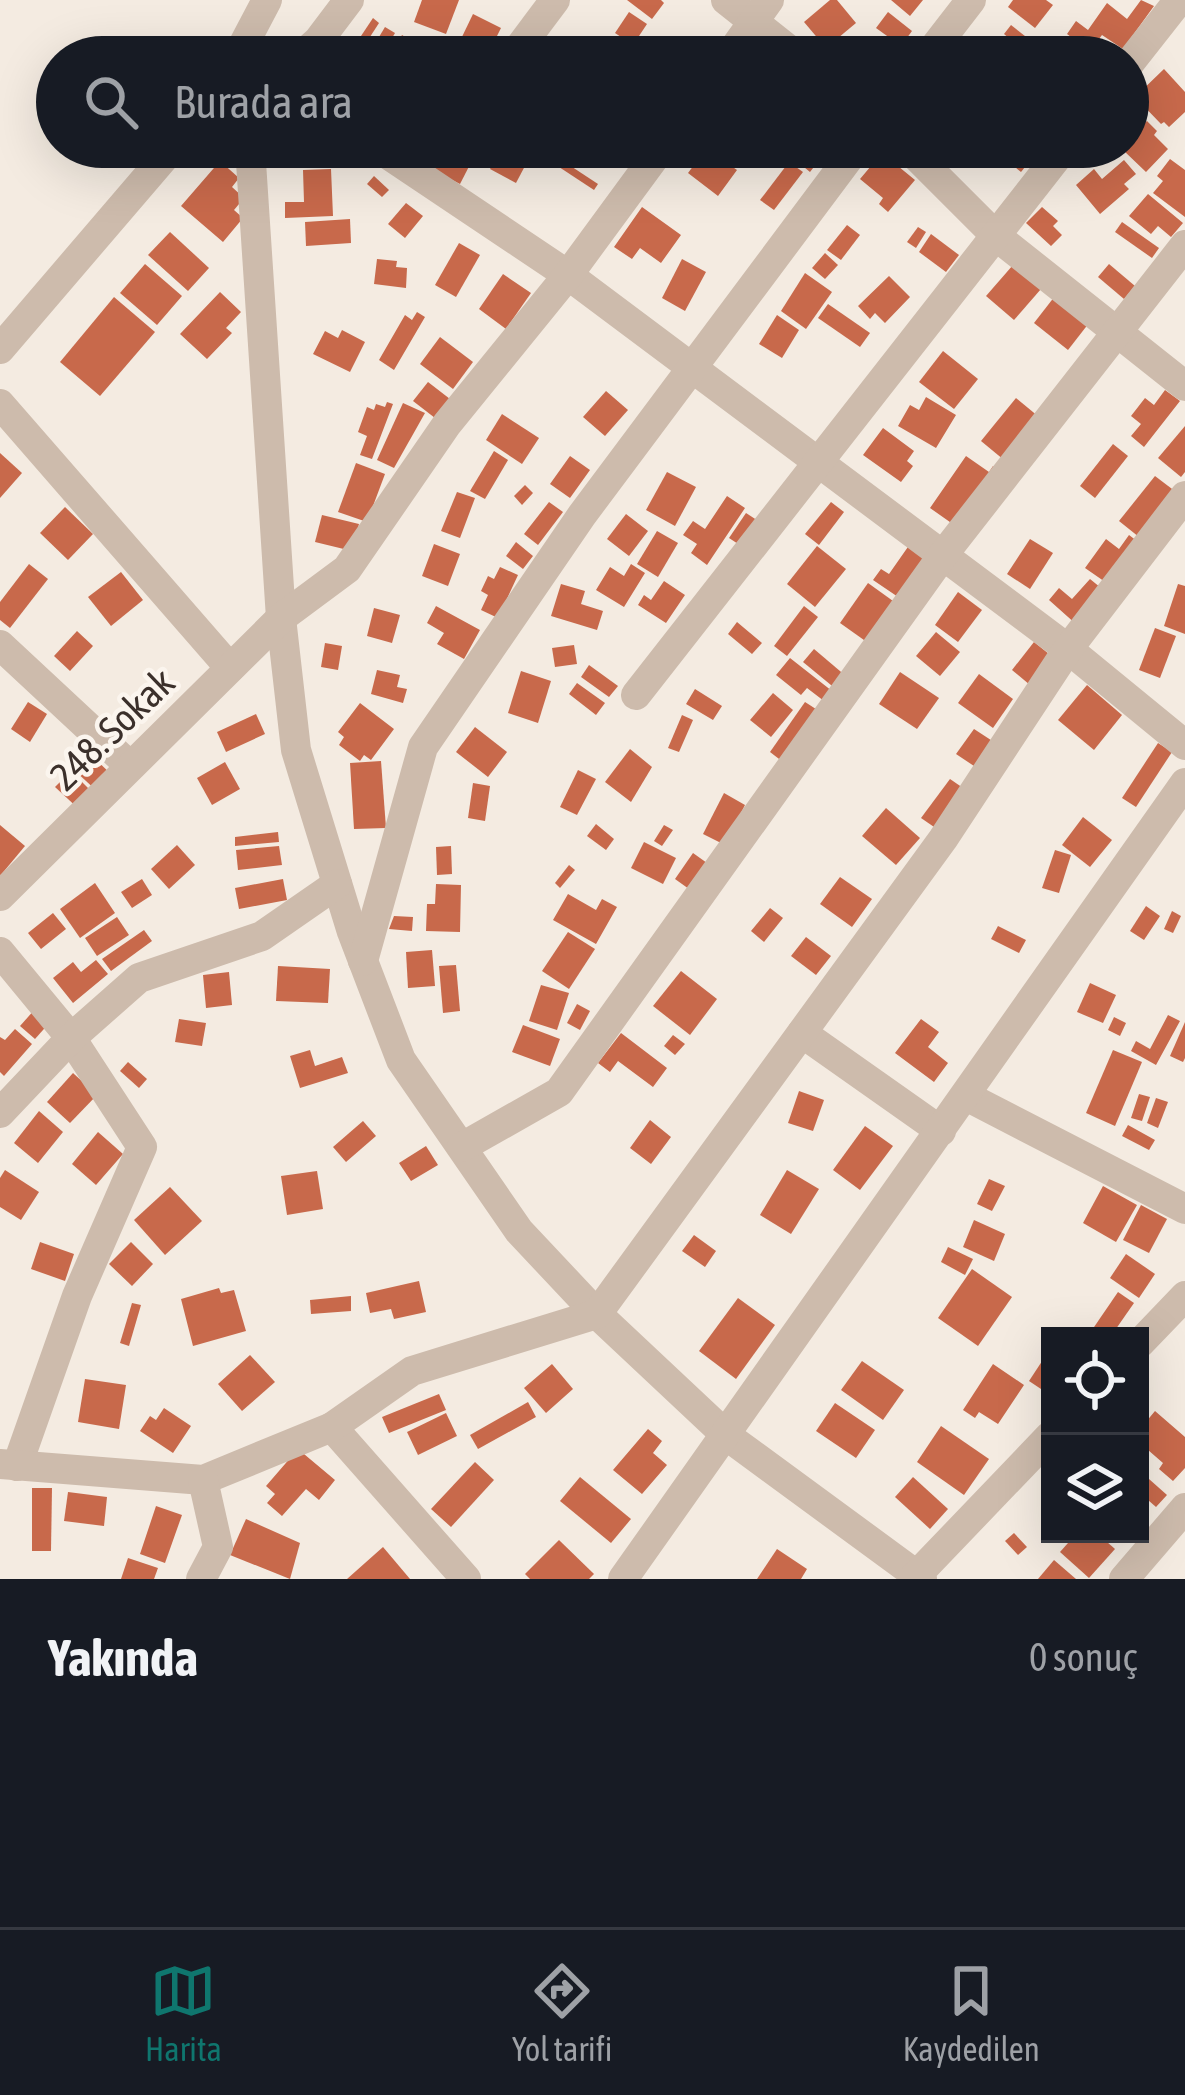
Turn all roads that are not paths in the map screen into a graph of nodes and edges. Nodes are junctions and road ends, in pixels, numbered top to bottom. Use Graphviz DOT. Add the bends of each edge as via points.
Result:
graph roads {
  1 [pos="267,0"];
  2 [pos="349,0"];
  3 [pos="555,0"];
  4 [pos="726,0"];
  5 [pos="970,0"];
  6 [pos="1179,0"];
  7 [pos="761,11"];
  8 [pos="252,36"];
  9 [pos="318,36"];
  10 [pos="529,36"];
  11 [pos="743,36"];
  12 [pos="782,36"];
  13 [pos="942,36"];
  14 [pos="1149,38"];
  15 [pos="155,168"];
  16 [pos="251,168"];
  17 [pos="409,168"];
  18 [pos="646,168"];
  19 [pos="841,168"];
  20 [pos="928,168"];
  21 [pos="1049,168"];
  22 [pos="996,236"];
  23 [pos="1185,245"];
  24 [pos="568,274"];
  25 [pos="1116,334"];
  26 [pos="0,349"];
  27 [pos="691,368"];
  28 [pos="1185,386"];
  29 [pos="0,404"];
  30 [pos="820,464"];
  31 [pos="1185,496"];
  32 [pos="944,555"];
  33 [pos="281,618"];
  34 [pos="0,645"];
  35 [pos="1068,649"];
  36 [pos="230,668"];
  37 [pos="636,695"];
  38 [pos="1185,746"];
  39 [pos="130,766"];
  40 [pos="1185,783"];
  41 [pos="337,884"];
  42 [pos="0,896"];
  43 [pos="0,952"];
  44 [pos="363,961"];
  45 [pos="802,1033"];
  46 [pos="71,1038"];
  47 [pos="966,1096"];
  48 [pos="0,1112"];
  49 [pos="941,1131"];
  50 [pos="462,1148"];
  51 [pos="1185,1209"];
  52 [pos="1185,1296"];
  53 [pos="597,1314"];
  54 [pos="1149,1334"];
  55 [pos="332,1427"];
  56 [pos="727,1436"];
  57 [pos="1041,1446"];
  58 [pos="9,1465"];
  59 [pos="203,1480"];
  60 [pos="1185,1508"];
  61 [pos="917,1577"];
  62 [pos="201,1579"];
  63 [pos="466,1579"];
  64 [pos="623,1579"];
  65 [pos="1124,1579"];
  1 -- 8 [label="street"];
  2 -- 9 [label="street"];
  3 -- 10 [label="street"];
  4 -- 7 [label="street"];
  5 -- 13 [label="street"];
  6 -- 14 [label="street"];
  7 -- 11 [label="street"];
  7 -- 12 [label="street"];
  15 -- 26 [label="street"];
  16 -- 33 [label="street"];
  17 -- 24 [label="street"];
  18 -- 24 [label="street, 248. Sokak"];
  19 -- 27 [label="street"];
  20 -- 22 [label="street"];
  21 -- 22 [label="street"];
  22 -- 25 [label="street"];
  22 -- 30 [label="street"];
  23 -- 25 [label="street"];
  24 -- 27 [label="street"];
  24 -- 33 [label="street, 248. Sokak" via="447,424 347,569"];
  25 -- 28 [label="street"];
  25 -- 32 [label="street"];
  27 -- 30 [label="street"];
  27 -- 44 [label="street" via="423,747"];
  29 -- 36 [label="street"];
  30 -- 32 [label="street"];
  30 -- 37 [label="street"];
  31 -- 35 [label="street"];
  32 -- 35 [label="street"];
  32 -- 50 [label="street" via="559,1092"];
  33 -- 36 [label="street, 248. Sokak"];
  33 -- 41 [label="street" via="296,750"];
  34 -- 39 [label="street"];
  35 -- 38 [label="street"];
  35 -- 45 [label="street"];
  36 -- 39 [label="street, 248. Sokak"];
  39 -- 42 [label="street, 248. Sokak"];
  40 -- 47 [label="street"];
  41 -- 44 [label="street"];
  41 -- 46 [label="street" via="262,936 139,978"];
  43 -- 46 [label="street"];
  44 -- 50 [label="street" via="401,1060"];
  45 -- 49 [label="street"];
  45 -- 53 [label="street"];
  46 -- 48 [label="street"];
  46 -- 58 [label="street" via="142,1147"];
  47 -- 49 [label="street"];
  47 -- 51 [label="street"];
  49 -- 56 [label="street"];
  50 -- 53 [label="street" via="519,1231"];
  52 -- 54 [label="street"];
  53 -- 55 [label="street" via="412,1371"];
  53 -- 56 [label="street"];
  55 -- 59 [label="street"];
  55 -- 63 [label="street"];
  56 -- 61 [label="street"];
  56 -- 64 [label="street"];
  57 -- 61 [label="street"];
  58 -- 59 [label="street"];
  59 -- 62 [label="street" via="218,1547"];
  60 -- 65 [label="street"];
}
